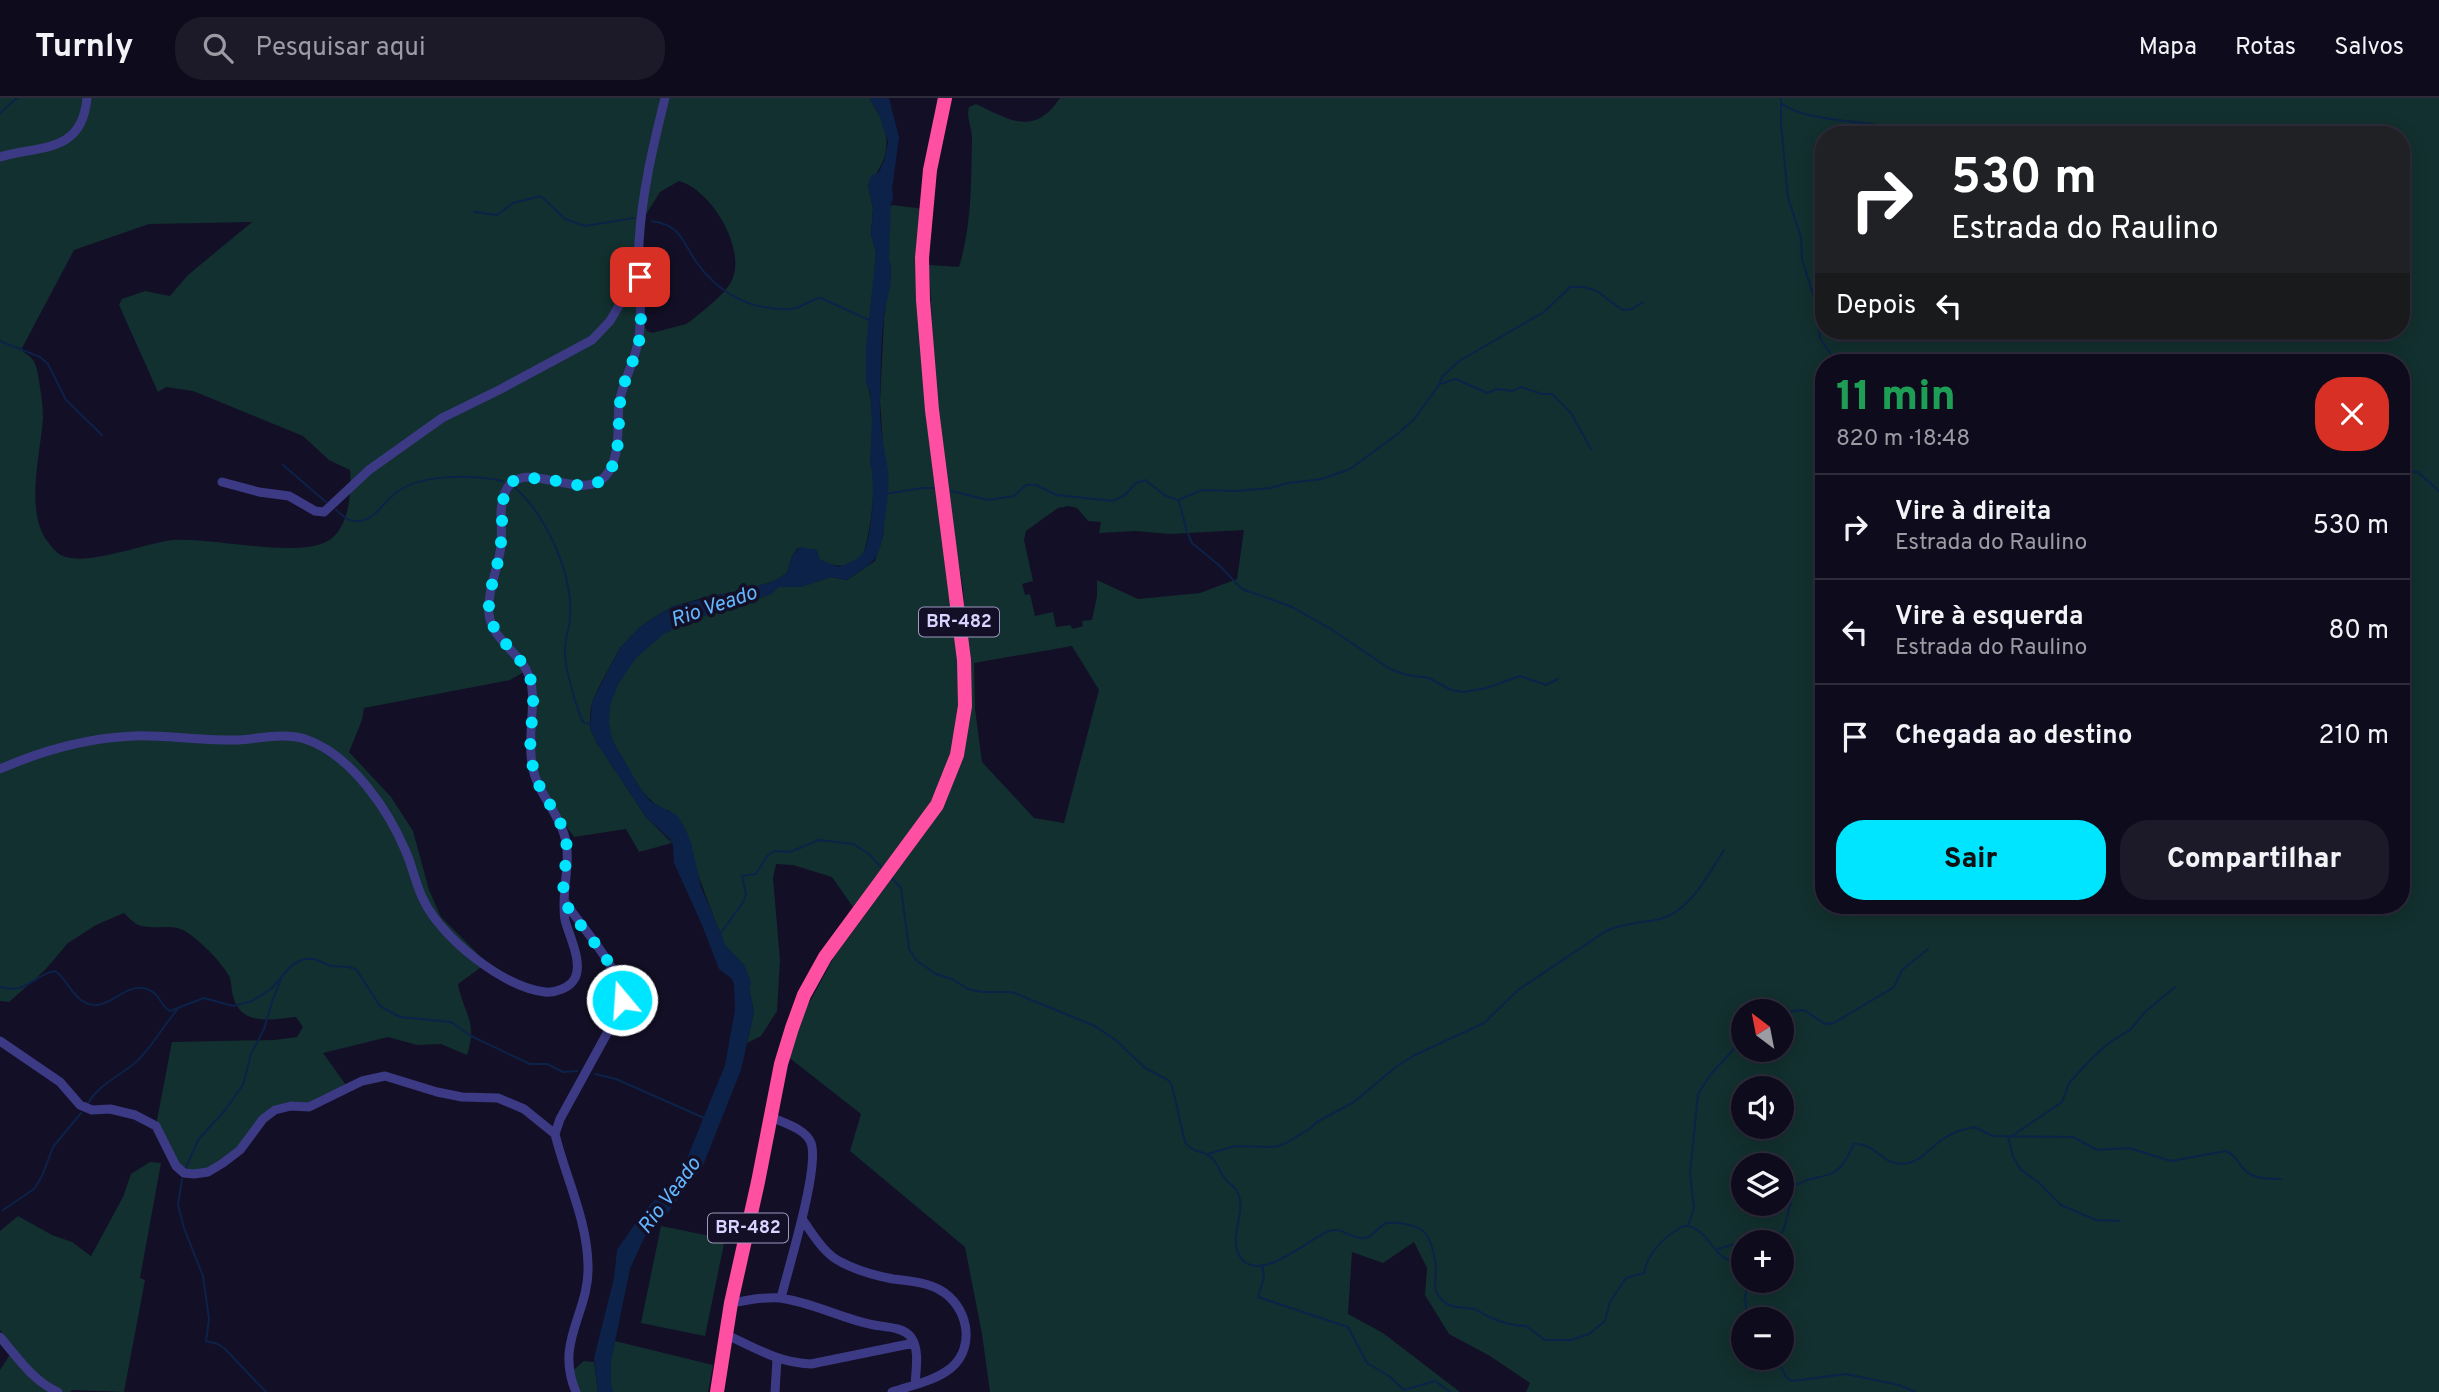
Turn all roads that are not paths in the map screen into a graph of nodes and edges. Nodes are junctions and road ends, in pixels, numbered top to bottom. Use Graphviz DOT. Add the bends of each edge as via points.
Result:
graph roads {
  1 [pos="87,98"];
  2 [pos="665,98"];
  3 [pos="945,98"];
  4 [pos="0,157"];
  5 [pos="639,258"];
  6 [pos="222,482"];
  7 [pos="0,769"];
  8 [pos="565,902"];
  9 [pos="0,1041"];
  10 [pos="771,1117"];
  11 [pos="555,1134"];
  12 [pos="802,1219"];
  13 [pos="781,1298"];
  14 [pos="731,1303"];
  15 [pos="725,1334"];
  16 [pos="0,1337"];
  17 [pos="914,1343"];
  18 [pos="777,1359"];
  19 [pos="915,1384"];
  20 [pos="58,1392"];
  21 [pos="576,1392"];
  22 [pos="717,1392"];
  23 [pos="775,1392"];
  24 [pos="892,1392"];
  1 -- 4 [label="street" via="79,125 65,141"];
  2 -- 5 [label="street" via="647,173"];
  3 -- 10 [label="highway, BR-482" via="930,170 922,258 933,423 964,660 965,706 957,755 937,805 825,957 804,995 781,1064"];
  5 -- 6 [label="street" via="628,291 592,340 442,418 369,470 324,512 289,496"];
  5 -- 8 [label="street" via="640,333 621,392 612,466 606,477 591,486 523,477 511,482 501,506 501,542 490,592 493,627 523,663 531,682 532,769 564,832"];
  7 -- 8 [label="street" via="46,752 131,736 300,738 339,759 371,792 397,831 430,912 465,951 495,972 543,992 566,988 575,979 577,964"];
  8 -- 11 [label="street" via="615,974 622,1000"];
  9 -- 11 [label="street" via="60,1083 80,1105 135,1115 156,1125 184,1173 208,1172 223,1163 275,1110 309,1107 362,1081 385,1076 437,1092 498,1098 524,1109"];
  10 -- 12 [label="street" via="811,1141 812,1165"];
  10 -- 14 [label="highway, BR-482"];
  11 -- 21 [label="street" via="587,1237 589,1270 569,1346 568,1369"];
  12 -- 13 [label="street"];
  12 -- 19 [label="street" via="825,1250 841,1262 942,1291 964,1317 967,1342 954,1366"];
  13 -- 14 [label="street"];
  13 -- 17 [label="street" via="901,1331"];
  14 -- 15 [label="highway, BR-482"];
  15 -- 18 [label="street"];
  15 -- 22 [label="highway, BR-482"];
  16 -- 20 [label="street" via="31,1374"];
  17 -- 18 [label="street" via="811,1364"];
  17 -- 19 [label="street"];
  18 -- 23 [label="street"];
  19 -- 24 [label="street"];
}
